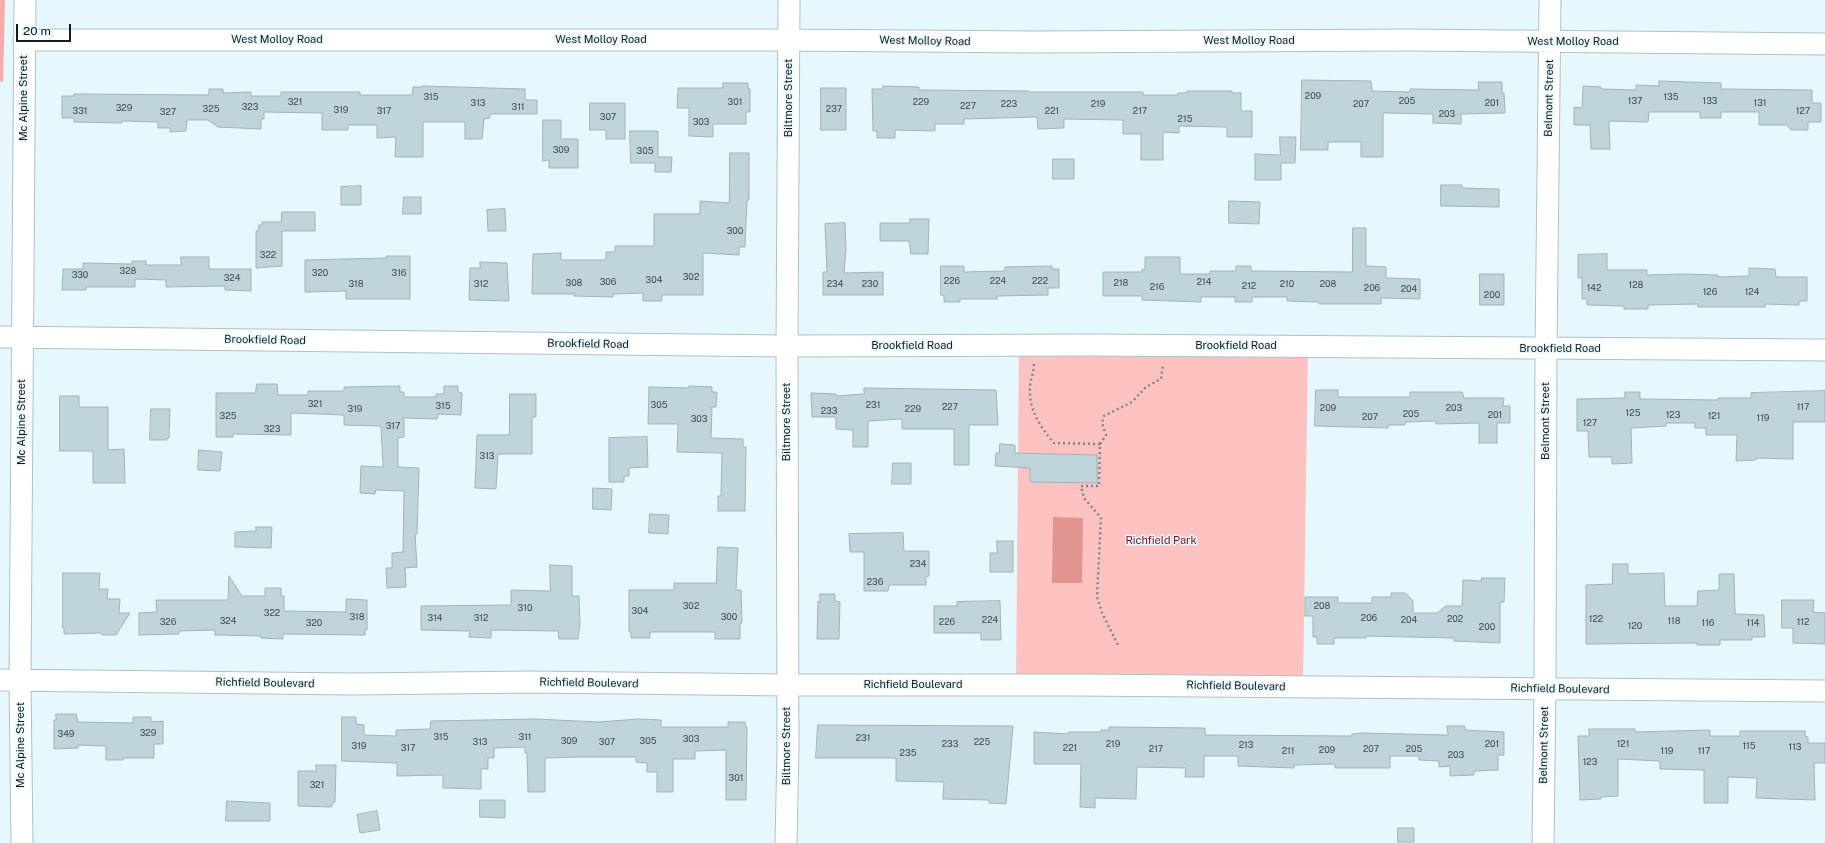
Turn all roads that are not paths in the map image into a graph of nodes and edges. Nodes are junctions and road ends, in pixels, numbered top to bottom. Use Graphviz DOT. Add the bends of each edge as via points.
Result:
graph roads {
  1 [pos="24,0"];
  2 [pos="789,0"];
  3 [pos="1550,0"];
  4 [pos="24,40"];
  5 [pos="789,40"];
  6 [pos="1550,42"];
  7 [pos="1825,44"];
  8 [pos="22,337"];
  9 [pos="0,338"];
  10 [pos="787,346"];
  11 [pos="1546,348"];
  12 [pos="1825,350"];
  13 [pos="10,680"];
  14 [pos="787,685"];
  15 [pos="1545,689"];
  16 [pos="1825,691"];
  17 [pos="22,843"];
  18 [pos="786,843"];
  19 [pos="1543,843"];
  1 -- 4 [label="street, Mc Alpine Street"];
  2 -- 5 [label="street, Biltmore Street"];
  3 -- 6 [label="street, Belmont Street"];
  4 -- 5 [label="street, West Molloy Road"];
  4 -- 8 [label="street, Mc Alpine Street"];
  5 -- 6 [label="street, West Molloy Road"];
  5 -- 10 [label="street, Biltmore Street"];
  6 -- 7 [label="street, West Molloy Road"];
  6 -- 11 [label="street, Belmont Street"];
  8 -- 9 [label="street, Brookfield Road"];
  8 -- 10 [label="street, Brookfield Road"];
  8 -- 13 [label="street, Mc Alpine Street"];
  10 -- 11 [label="street, Brookfield Road"];
  10 -- 14 [label="street, Biltmore Street"];
  11 -- 12 [label="street, Brookfield Road"];
  11 -- 15 [label="street, Belmont Street"];
  13 -- 14 [label="street, Richfield Boulevard"];
  13 -- 17 [label="street, Mc Alpine Street"];
  14 -- 15 [label="street, Richfield Boulevard"];
  14 -- 18 [label="street, Biltmore Street"];
  15 -- 16 [label="street, Richfield Boulevard"];
  15 -- 19 [label="street, Belmont Street"];
}
